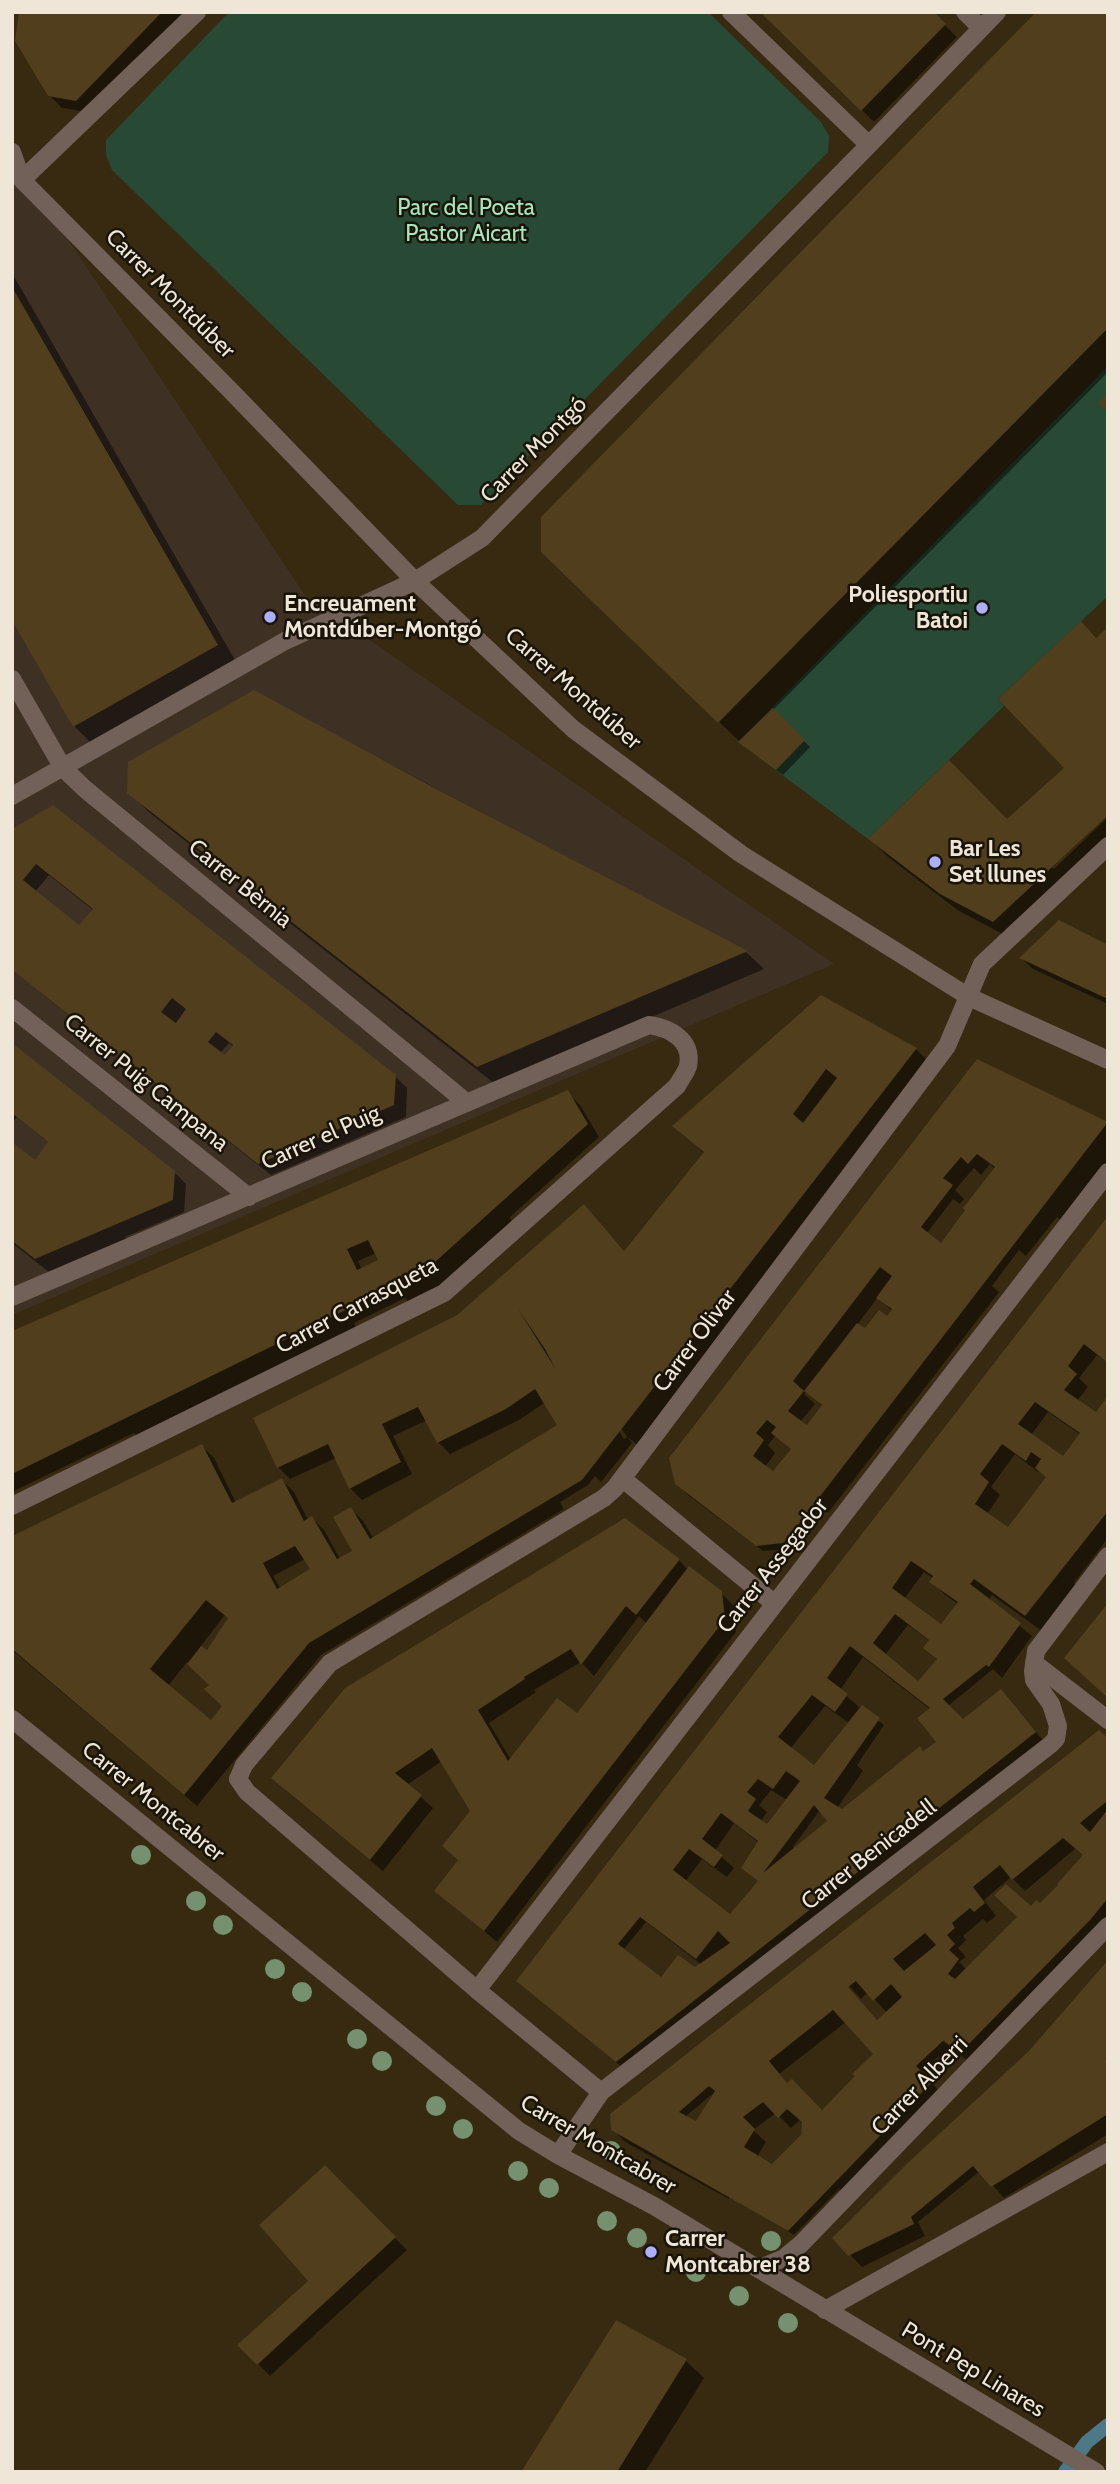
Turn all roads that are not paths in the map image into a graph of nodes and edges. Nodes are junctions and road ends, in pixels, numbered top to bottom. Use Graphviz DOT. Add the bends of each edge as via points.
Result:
graph roads {
  1 [pos="197,12"];
  2 [pos="731,12"];
  3 [pos="965,12"];
  4 [pos="997,12"];
  5 [pos="981,28"];
  6 [pos="869,145"];
  7 [pos="12,152"];
  8 [pos="22,180"];
  9 [pos="415,581"];
  10 [pos="12,679"];
  11 [pos="63,768"];
  12 [pos="12,796"];
  13 [pos="1108,846"];
  14 [pos="970,997"];
  15 [pos="12,1008"];
  16 [pos="649,1026"];
  17 [pos="1108,1060"];
  18 [pos="466,1102"];
  19 [pos="1108,1171"];
  20 [pos="249,1196"];
  21 [pos="16,1291"];
  22 [pos="623,1479"];
  23 [pos="12,1506"];
  24 [pos="1108,1556"];
  25 [pos="775,1604"];
  26 [pos="1034,1662"];
  27 [pos="12,1718"];
  28 [pos="1107,1719"];
  29 [pos="239,1779"];
  30 [pos="1108,1926"];
  31 [pos="477,1990"];
  32 [pos="601,2092"];
  33 [pos="1108,2152"];
  34 [pos="558,2155"];
  35 [pos="758,2269"];
  36 [pos="825,2310"];
  37 [pos="1096,2472"];
  1 -- 8 [label="street"];
  2 -- 6 [label="street"];
  3 -- 5 [label="street"];
  4 -- 5 [label="street, Carrer Montgó"];
  5 -- 6 [label="street, Carrer Montgó"];
  6 -- 9 [label="street, Carrer Montgó" via="482,538"];
  7 -- 8 [label="street, Carrer Montdúber"];
  8 -- 9 [label="street, Carrer Montdúber"];
  9 -- 11 [label="street, Carrer Montgó" via="285,641"];
  9 -- 14 [label="street, Carrer Montdúber" via="573,729 741,853"];
  10 -- 11 [label="street, Carrer Bèrnia"];
  11 -- 12 [label="street, Carrer Montgó"];
  11 -- 18 [label="street, Carrer Bèrnia"];
  13 -- 14 [label="street, Carrer Olivar" via="982,964"];
  14 -- 17 [label="street, Carrer Montdúber"];
  14 -- 22 [label="street, Carrer Olivar" via="947,1046"];
  15 -- 20 [label="street, Carrer Puig Campana"];
  16 -- 18 [label="street, Carrer el Puig"];
  16 -- 23 [label="street, Carrer Carrasqueta" via="664,1027 678,1036 688,1052 688,1068 677,1086 444,1293"];
  18 -- 20 [label="street, Carrer el Puig"];
  19 -- 25 [label="street, Carrer Assegador"];
  20 -- 21 [label="street, Carrer el Puig"];
  22 -- 25 [label="street"];
  22 -- 29 [label="street, Carrer Olivar" via="604,1498 330,1663 244,1765"];
  24 -- 26 [label="street" via="1040,1644"];
  25 -- 31 [label="street, Carrer Assegador"];
  26 -- 28 [label="street"];
  26 -- 32 [label="street, Carrer Benicadell" via="1034,1681 1057,1720 1058,1732 1050,1745"];
  27 -- 34 [label="street, Carrer Montcabrer" via="491,2111"];
  29 -- 31 [label="street, Carrer Montcabrer" via="247,1792"];
  30 -- 35 [label="street, Carrer Alberri" via="801,2244 784,2258"];
  31 -- 32 [label="street, Carrer Montcabrer"];
  32 -- 34 [label="street, Carrer Benicadell"];
  33 -- 36 [label="street"];
  34 -- 35 [label="street, Carrer Montcabrer"];
  35 -- 36 [label="street, Carrer Montcabrer"];
  36 -- 37 [label="street, Pont Pep Linares"];
}
